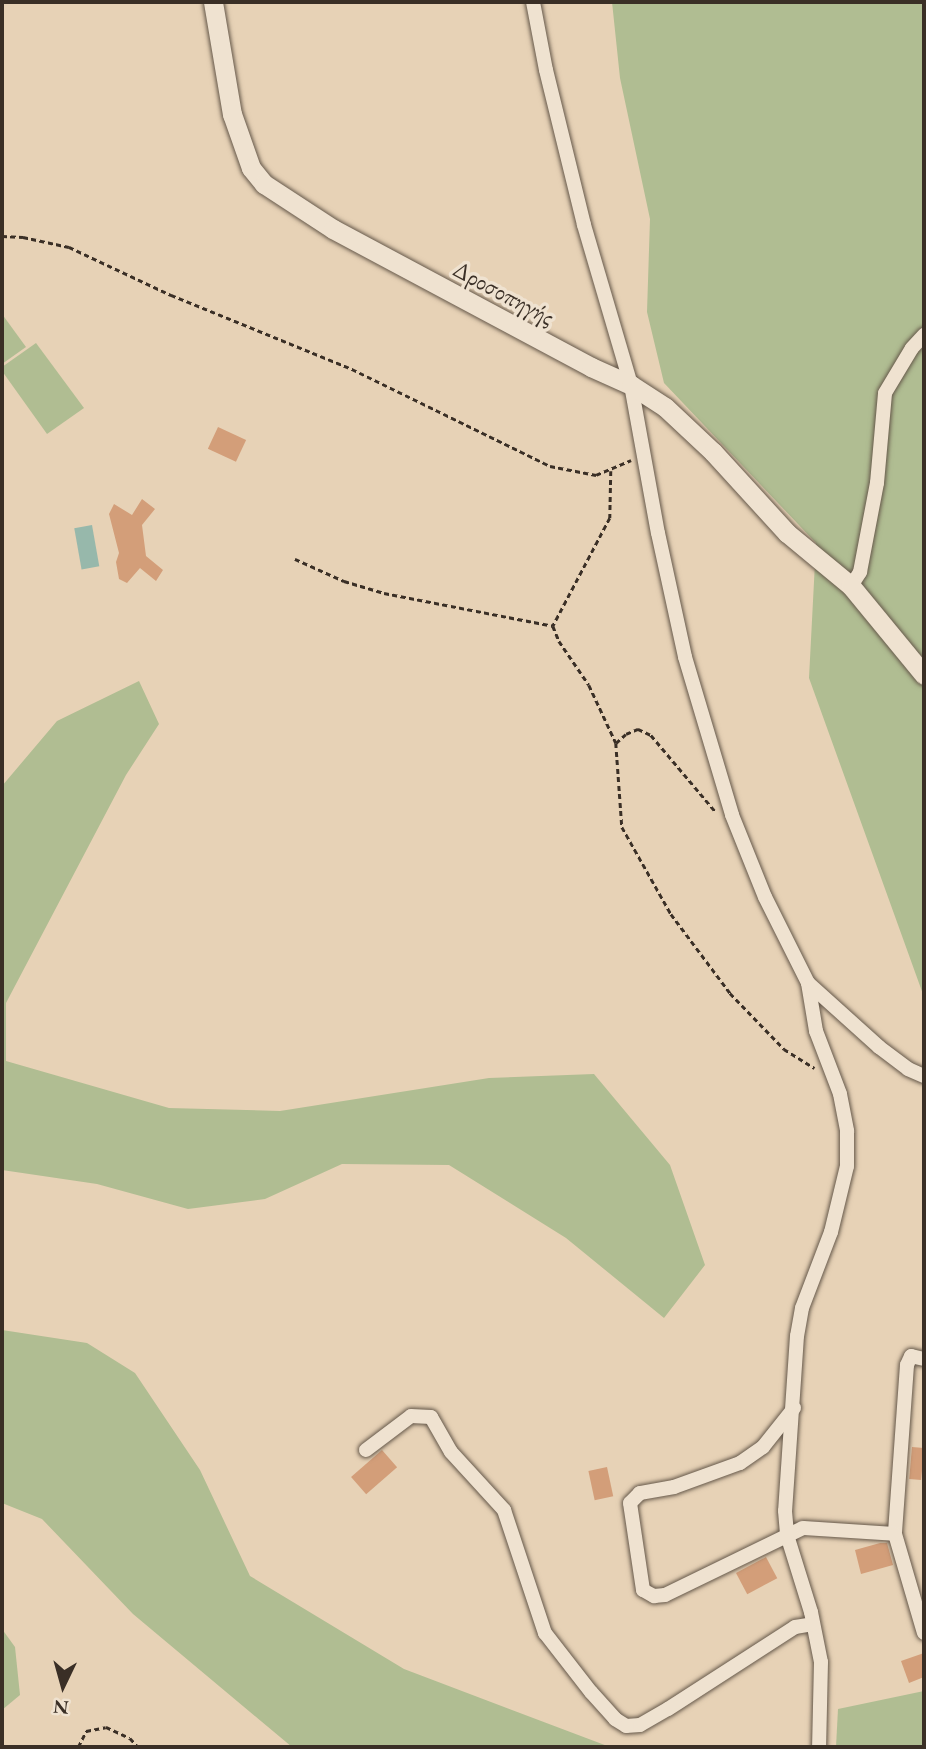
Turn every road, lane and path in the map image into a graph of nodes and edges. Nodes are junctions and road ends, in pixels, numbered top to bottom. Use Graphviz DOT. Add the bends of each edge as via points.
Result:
graph roads {
  1 [pos="213,2"];
  2 [pos="533,2"];
  3 [pos="2,236"];
  4 [pos="924,335"];
  5 [pos="631,384"];
  6 [pos="642,453"];
  7 [pos="611,471"];
  8 [pos="295,559"];
  9 [pos="852,586"];
  10 [pos="553,626"];
  11 [pos="924,675"];
  12 [pos="616,743"];
  13 [pos="718,813"];
  14 [pos="808,984"];
  15 [pos="834,1076"];
  16 [pos="924,1076"];
  17 [pos="924,1359"];
  18 [pos="794,1408"];
  19 [pos="366,1450"];
  20 [pos="895,1534"];
  21 [pos="787,1535"];
  22 [pos="920,1604"];
  23 [pos="813,1624"];
  24 [pos="924,1633"];
  25 [pos="78,1747"];
  26 [pos="138,1747"];
  27 [pos="819,1747"];
  1 -- 5 [label="street, Δροσοπηγής" via="232,114 251,168 264,184 333,229"];
  2 -- 5 [label="street" via="584,225"];
  3 -- 7 [label="path" via="69,247 171,295 352,369 550,466 596,475"];
  4 -- 9 [label="street" via="885,393 877,483 860,572"];
  5 -- 6 [label="street"];
  5 -- 9 [label="street, Δροσοπηγής" via="665,407 787,534"];
  6 -- 7 [label="path"];
  6 -- 14 [label="street" via="685,657 732,815 765,897"];
  7 -- 10 [label="path" via="610,518"];
  8 -- 10 [label="path" via="344,582 384,593"];
  9 -- 11 [label="street, Δροσοπηγής"];
  10 -- 12 [label="path" via="589,685"];
  12 -- 13 [label="path" via="638,729 651,735"];
  12 -- 15 [label="path" via="622,827 671,914 730,993 784,1049"];
  14 -- 15 [label="street" via="816,1031"];
  14 -- 16 [label="street" via="879,1047"];
  15 -- 18 [label="street" via="847,1131 847,1166 831,1232 802,1308"];
  17 -- 20 [label="street" via="911,1356 907,1365"];
  18 -- 21 [label="street"];
  18 -- 21 [label="street" via="762,1447 740,1463 674,1487 639,1493 630,1503 643,1590 654,1595 665,1595"];
  19 -- 23 [label="street" via="411,1416 431,1417 451,1452 505,1510 545,1633 591,1692 626,1726 668,1709 795,1627"];
  20 -- 21 [label="street" via="803,1528"];
  20 -- 22 [label="street"];
  21 -- 23 [label="street"];
  22 -- 24 [label="street"];
  23 -- 27 [label="street" via="821,1662"];
  25 -- 26 [label="path" via="86,1731 106,1727"];
}
